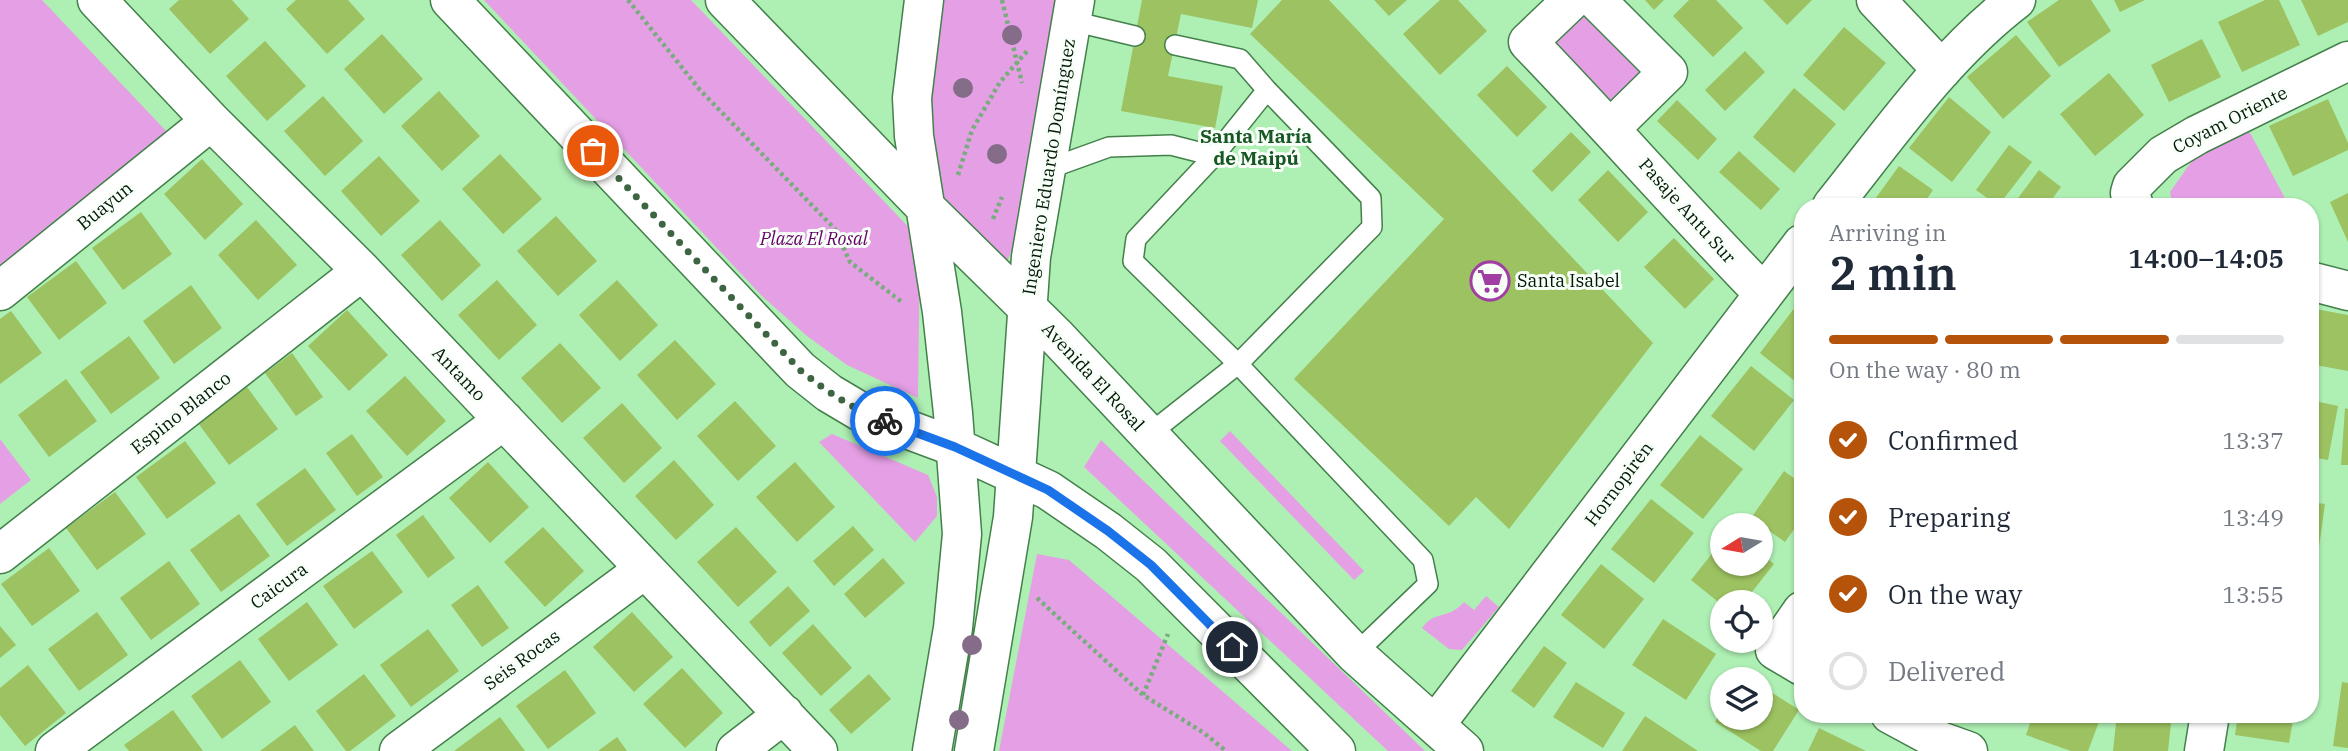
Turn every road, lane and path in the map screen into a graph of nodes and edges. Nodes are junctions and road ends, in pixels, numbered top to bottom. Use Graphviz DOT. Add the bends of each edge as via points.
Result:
graph roads {
  1 [pos="97,0"];
  2 [pos="450,0"];
  3 [pos="628,0"];
  4 [pos="725,0"];
  5 [pos="925,0"];
  6 [pos="1002,0"];
  7 [pos="1572,0"];
  8 [pos="1596,0"];
  9 [pos="1876,0"];
  10 [pos="2016,0"];
  11 [pos="1074,11"];
  12 [pos="1135,36"];
  13 [pos="1033,45"];
  14 [pos="1175,45"];
  15 [pos="2348,61"];
  16 [pos="1016,63"];
  17 [pos="1942,70"];
  18 [pos="1023,86"];
  19 [pos="1268,90"];
  20 [pos="211,121"];
  21 [pos="1611,128"];
  22 [pos="1214,156"];
  23 [pos="1048,169"];
  24 [pos="957,180"];
  25 [pos="1003,194"];
  26 [pos="1838,198"];
  27 [pos="2132,198"];
  28 [pos="925,207"];
  29 [pos="993,219"];
  30 [pos="1794,254"];
  31 [pos="362,271"];
  32 [pos="2319,283"];
  33 [pos="0,291"];
  34 [pos="2348,291"];
  35 [pos="1763,293"];
  36 [pos="1027,307"];
  37 [pos="942,312"];
  38 [pos="1238,364"];
  39 [pos="503,420"];
  40 [pos="1148,435"];
  41 [pos="955,447"];
  42 [pos="1016,474"];
  43 [pos="0,554"];
  44 [pos="645,569"];
  45 [pos="1006,570"];
  46 [pos="1183,598"];
  47 [pos="1794,640"];
  48 [pos="1355,654"];
  49 [pos="1789,658"];
  50 [pos="1143,695"];
  51 [pos="784,715"];
  52 [pos="1905,723"];
  53 [pos="2209,723"];
  54 [pos="1435,725"];
  55 [pos="1948,748"];
  56 [pos="55,751"];
  57 [pos="399,751"];
  58 [pos="736,751"];
  59 [pos="818,751"];
  60 [pos="932,751"];
  61 [pos="974,751"];
  62 [pos="1226,751"];
  63 [pos="1336,751"];
  64 [pos="1464,751"];
  65 [pos="2204,751"];
  1 -- 20 [label="street, Antamo"];
  2 -- 41 [label="street" via="800,370 861,412"];
  3 -- 37 [label="path" via="700,90 835,229 850,262 914,312"];
  4 -- 28 [label="street, Avenida El Rosal"];
  5 -- 28 [label="street" via="912,98"];
  6 -- 16 [label="path"];
  7 -- 21 [label="street, Pasaje Antu Sur" via="1528,42"];
  8 -- 21 [label="street" via="1668,72"];
  9 -- 17 [label="street"];
  10 -- 17 [label="street"];
  11 -- 12 [label="lane"];
  11 -- 23 [label="street, Ingeniero Eduardo Domínguez"];
  13 -- 16 [label="path"];
  14 -- 19 [label="lane" via="1240,59"];
  15 -- 27 [label="street, Coyam Oriente" via="2179,144 2141,175 2132,186"];
  16 -- 18 [label="path"];
  16 -- 24 [label="path" via="972,130"];
  17 -- 26 [label="street"];
  19 -- 22 [label="lane"];
  19 -- 38 [label="lane" via="1371,198 1372,227"];
  20 -- 31 [label="street, Antamo"];
  20 -- 33 [label="street, Buayun"];
  21 -- 35 [label="street, Pasaje Antu Sur"];
  22 -- 23 [label="lane" via="1171,145 1109,147"];
  22 -- 38 [label="lane" via="1136,239 1133,261"];
  23 -- 36 [label="street, Ingeniero Eduardo Domínguez" via="1031,257"];
  25 -- 29 [label="path"];
  28 -- 36 [label="street, Avenida El Rosal"];
  28 -- 37 [label="street"];
  30 -- 35 [label="street, Hornopirén"];
  31 -- 39 [label="street, Antamo"];
  31 -- 43 [label="street, Espino Blanco"];
  32 -- 34 [label="street"];
  35 -- 54 [label="street, Hornopirén"];
  36 -- 40 [label="street, Avenida El Rosal"];
  36 -- 42 [label="street, Ingeniero Eduardo Domínguez"];
  37 -- 41 [label="street"];
  38 -- 40 [label="lane"];
  38 -- 48 [label="lane" via="1423,560 1428,584"];
  39 -- 44 [label="street, Antamo"];
  39 -- 56 [label="street, Caicura"];
  40 -- 48 [label="street, Avenida El Rosal"];
  41 -- 42 [label="street"];
  41 -- 60 [label="street" via="962,534 953,628"];
  42 -- 45 [label="street, Ingeniero Eduardo Domínguez"];
  42 -- 46 [label="street" via="1108,531"];
  44 -- 51 [label="street, Antamo"];
  44 -- 57 [label="street, Seis Rocas"];
  45 -- 50 [label="path"];
  45 -- 61 [label="street, Ingeniero Eduardo Domínguez"];
  46 -- 50 [label="path"];
  46 -- 63 [label="street"];
  47 -- 49 [label="street"];
  48 -- 54 [label="street, Avenida El Rosal"];
  50 -- 62 [label="path"];
  51 -- 58 [label="street"];
  51 -- 59 [label="street, Antamo"];
  52 -- 55 [label="street"];
  53 -- 65 [label="street"];
  54 -- 64 [label="street, Avenida El Rosal"];
}
